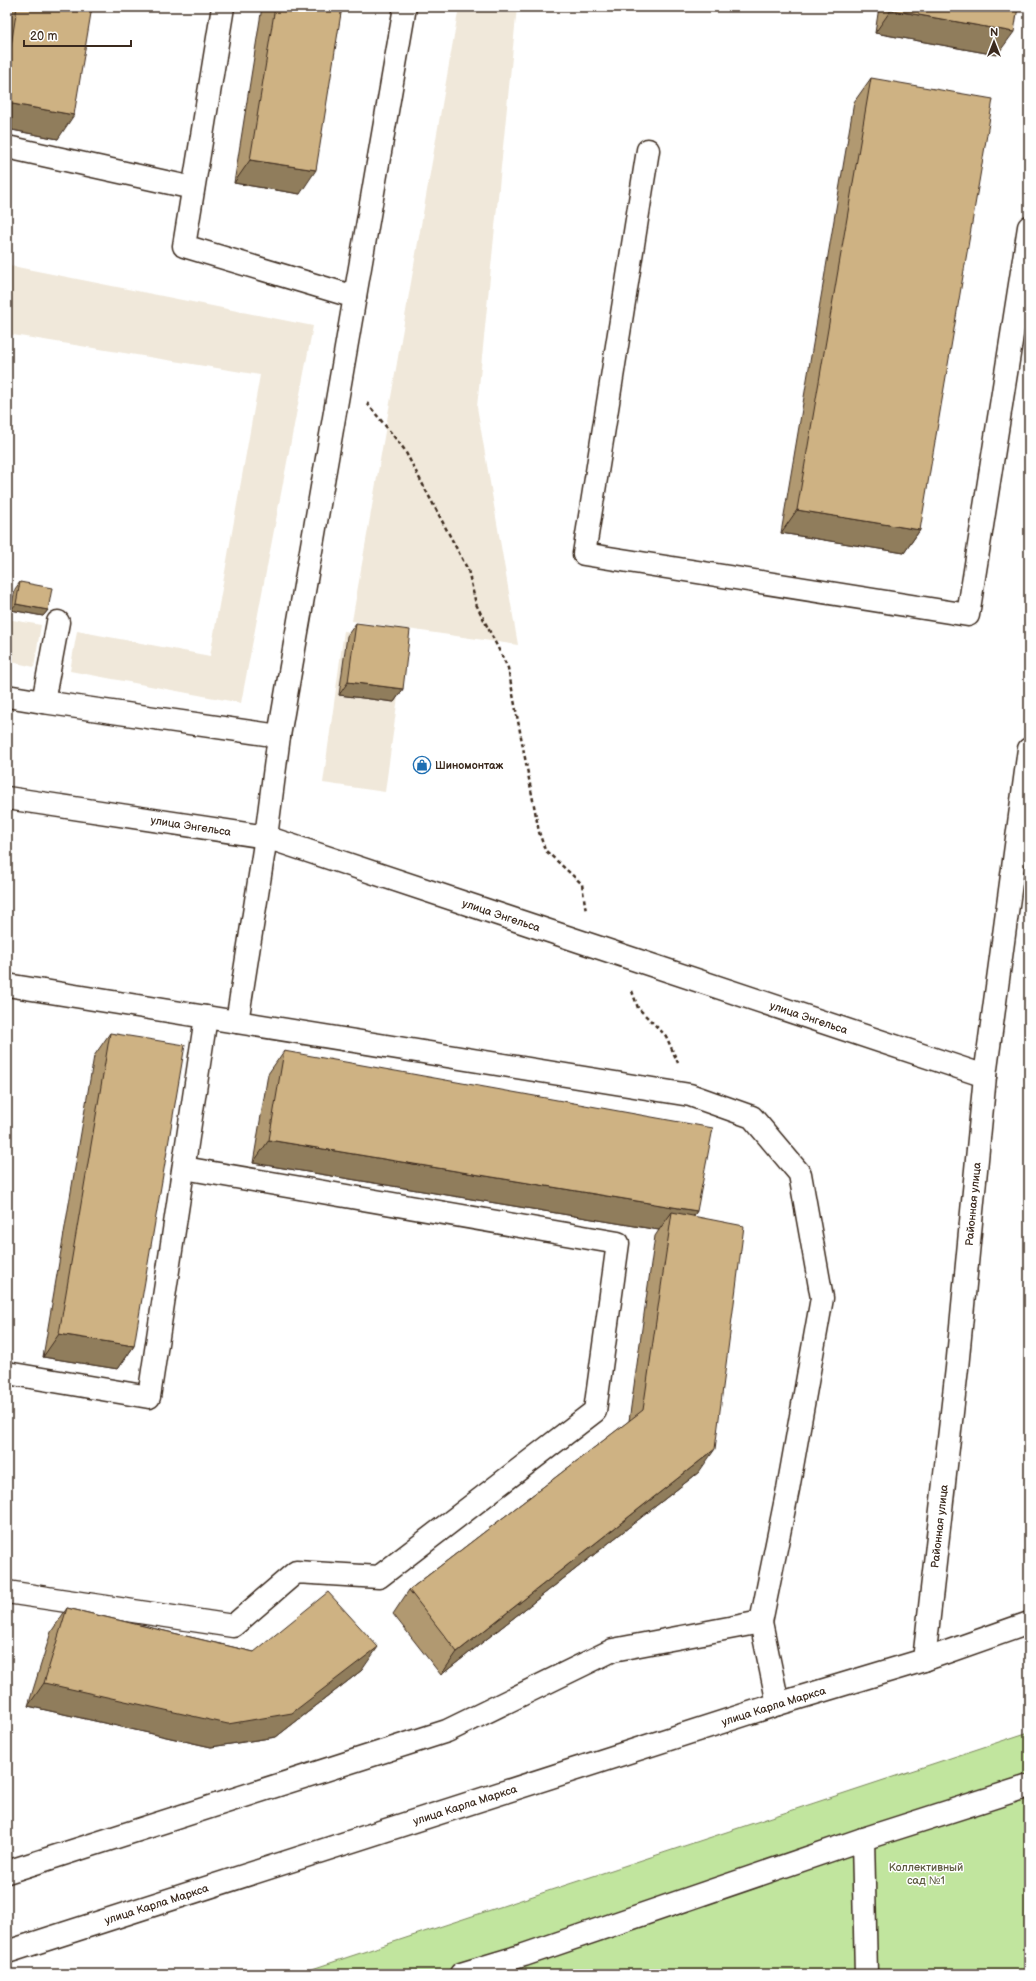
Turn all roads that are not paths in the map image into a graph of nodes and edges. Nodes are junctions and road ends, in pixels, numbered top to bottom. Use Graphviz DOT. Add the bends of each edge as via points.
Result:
graph roads {
  1 [pos="223,7"];
  2 [pos="405,7"];
  3 [pos="7,147"];
  4 [pos="648,150"];
  5 [pos="193,188"];
  6 [pos="1029,227"];
  7 [pos="355,298"];
  8 [pos="58,622"];
  9 [pos="7,696"];
  10 [pos="43,702"];
  11 [pos="279,736"];
  12 [pos="1029,749"];
  13 [pos="7,798"];
  14 [pos="266,837"];
  15 [pos="7,985"];
  16 [pos="206,1017"];
  17 [pos="238,1022"];
  18 [pos="985,1076"];
  19 [pos="184,1168"];
  20 [pos="7,1373"];
  21 [pos="7,1592"];
  22 [pos="761,1622"];
  23 [pos="1029,1623"];
  24 [pos="924,1660"];
  25 [pos="778,1704"];
  26 [pos="1029,1786"];
  27 [pos="864,1839"];
  28 [pos="7,1872"];
  29 [pos="7,1952"];
  30 [pos="524,1964"];
  31 [pos="461,1974"];
  32 [pos="866,1974"];
  1 -- 5 [label="street"];
  2 -- 7 [label="street"];
  3 -- 5 [label="street"];
  4 -- 6 [label="street" via="584,554 968,615"];
  5 -- 7 [label="street" via="184,246"];
  7 -- 11 [label="street"];
  8 -- 10 [label="street"];
  9 -- 10 [label="street"];
  10 -- 11 [label="street"];
  11 -- 14 [label="street"];
  12 -- 18 [label="street, Районная улица"];
  13 -- 14 [label="street, улица Энгельса"];
  14 -- 17 [label="street"];
  14 -- 18 [label="street, улица Энгельса"];
  15 -- 16 [label="street"];
  16 -- 17 [label="street"];
  16 -- 19 [label="street"];
  17 -- 22 [label="street" via="690,1095 752,1117 800,1174 822,1298 788,1490"];
  18 -- 24 [label="street, Районная улица" via="957,1368"];
  19 -- 20 [label="street" via="149,1397"];
  19 -- 21 [label="street" via="618,1243 595,1411 379,1577 296,1572 233,1626"];
  22 -- 25 [label="street"];
  22 -- 28 [label="street" via="613,1650 447,1731"];
  23 -- 24 [label="street, улица Карла Маркса"];
  24 -- 25 [label="street, улица Карла Маркса"];
  25 -- 29 [label="street, улица Карла Маркса"];
  26 -- 27 [label="street"];
  27 -- 30 [label="street"];
  27 -- 32 [label="street"];
  30 -- 31 [label="street"];
}
